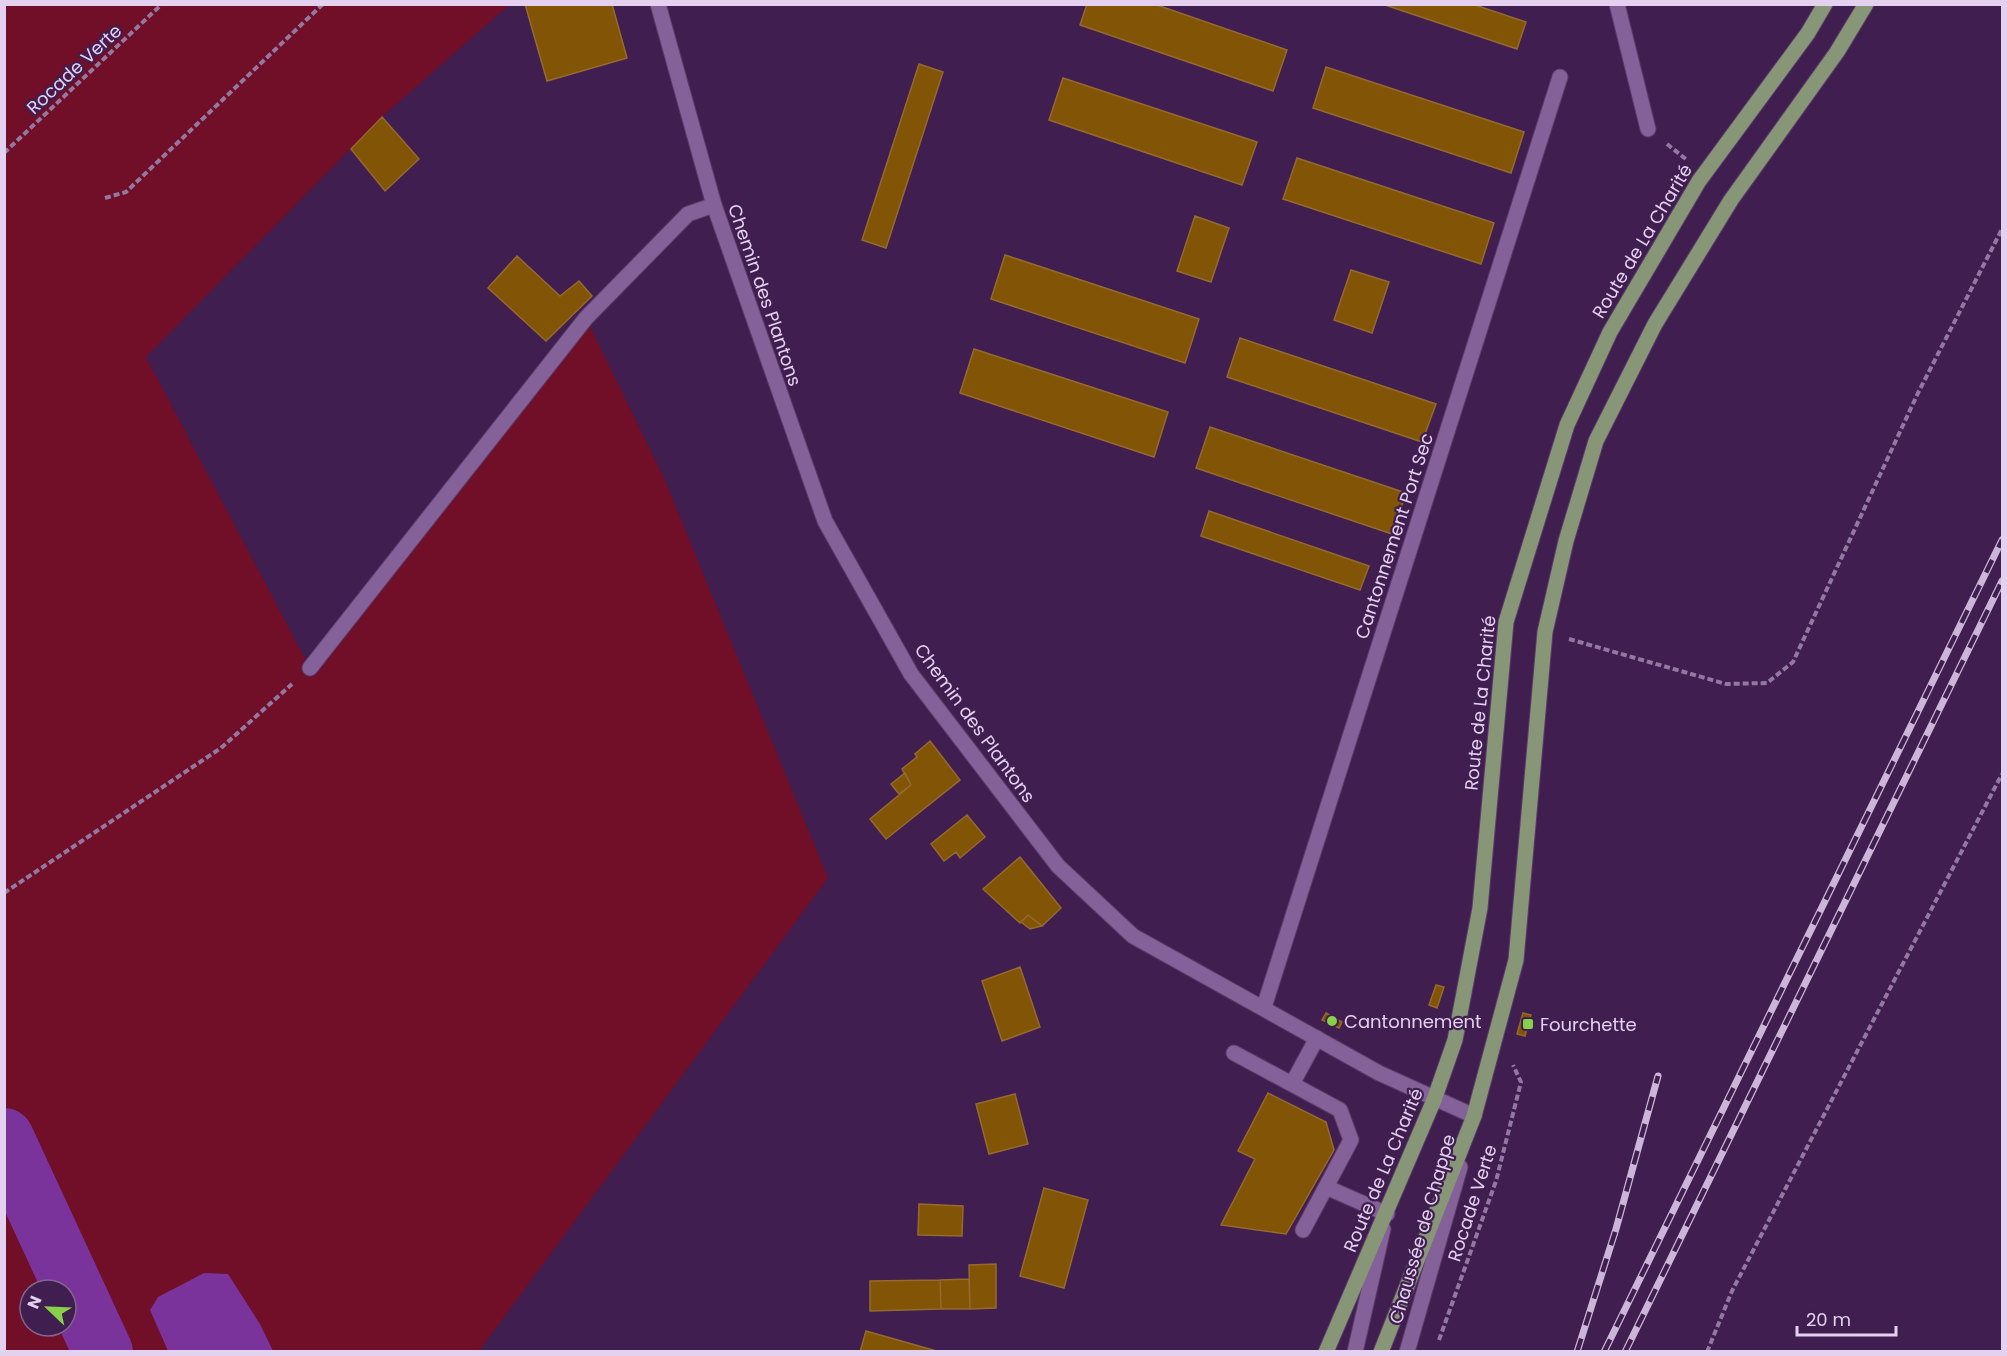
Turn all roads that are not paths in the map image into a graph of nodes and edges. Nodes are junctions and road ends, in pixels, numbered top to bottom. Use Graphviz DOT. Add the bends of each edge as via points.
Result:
graph roads {
  1 [pos="658,4"];
  2 [pos="1617,4"];
  3 [pos="1825,4"];
  4 [pos="1866,4"];
  5 [pos="1560,77"];
  6 [pos="1647,129"];
  7 [pos="714,205"];
  8 [pos="310,668"];
  9 [pos="1264,1007"];
  10 [pos="1317,1038"];
  11 [pos="1234,1053"];
  12 [pos="1292,1084"];
  13 [pos="1434,1100"];
  14 [pos="1474,1116"];
  15 [pos="1326,1187"];
  16 [pos="1387,1214"];
  17 [pos="1303,1230"];
  18 [pos="1326,1352"];
  19 [pos="1355,1352"];
  20 [pos="1381,1352"];
  21 [pos="1407,1352"];
  1 -- 7 [label="street, Chemin des Plantons"];
  2 -- 6 [label="street"];
  3 -- 13 [label="main road, Route de La Charité" via="1705,173 1610,332 1567,424 1506,622 1480,908 1455,1040"];
  4 -- 14 [label="main road" via="1837,52 1731,200 1655,324 1596,441 1566,541 1545,632 1516,960"];
  5 -- 9 [label="street, Cantonnement Port Sec"];
  7 -- 8 [label="street" via="688,214 586,318"];
  7 -- 9 [label="street, Chemin des Plantons" via="825,521 911,674 1058,866 1133,936"];
  9 -- 10 [label="street, Chemin des Plantons"];
  10 -- 12 [label="street"];
  10 -- 13 [label="street, Chemin des Plantons"];
  11 -- 12 [label="street"];
  12 -- 15 [label="street" via="1340,1110 1351,1140"];
  13 -- 14 [label="street, Chemin des Plantons"];
  13 -- 16 [label="main road, Route de La Charité"];
  14 -- 20 [label="main road"];
  14 -- 21 [label="street, Chaussée de Chappe"];
  15 -- 16 [label="street"];
  15 -- 17 [label="street"];
  16 -- 18 [label="main road, Route de La Charité"];
  16 -- 19 [label="street, Chaussée de Chappe"];
}
